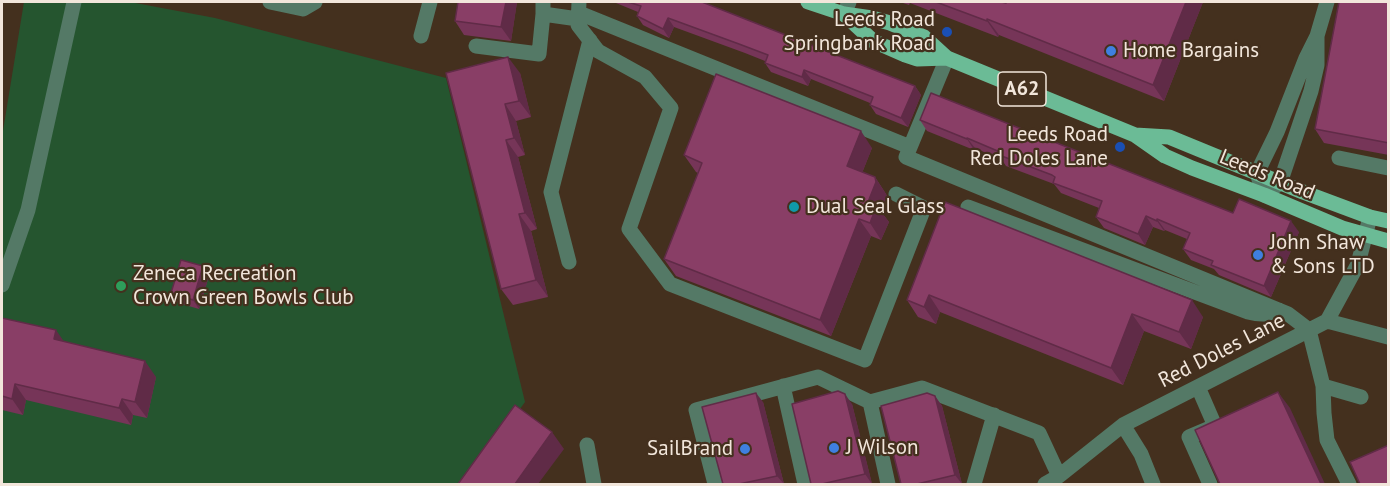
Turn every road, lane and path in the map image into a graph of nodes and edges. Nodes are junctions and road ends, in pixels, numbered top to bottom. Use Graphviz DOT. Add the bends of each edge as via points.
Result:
graph roads {
  1 [pos="74,2"];
  2 [pos="270,2"];
  3 [pos="315,2"];
  4 [pos="430,2"];
  5 [pos="808,2"];
  6 [pos="1327,2"];
  7 [pos="543,8"];
  8 [pos="847,8"];
  9 [pos="579,11"];
  10 [pos="421,36"];
  11 [pos="1317,36"];
  12 [pos="590,40"];
  13 [pos="476,46"];
  14 [pos="947,58"];
  15 [pos="1136,135"];
  16 [pos="910,147"];
  17 [pos="1339,158"];
  18 [pos="1389,168"];
  19 [pos="1257,173"];
  20 [pos="1280,183"];
  21 [pos="896,195"];
  22 [pos="1264,195"];
  23 [pos="968,207"];
  24 [pos="1370,217"];
  25 [pos="1389,221"];
  26 [pos="1366,235"];
  27 [pos="1389,241"];
  28 [pos="569,262"];
  29 [pos="2,285"];
  30 [pos="1279,310"];
  31 [pos="1327,321"];
  32 [pos="1309,330"];
  33 [pos="1389,337"];
  34 [pos="1323,386"];
  35 [pos="783,387"];
  36 [pos="1198,387"];
  37 [pos="1361,397"];
  38 [pos="870,402"];
  39 [pos="994,415"];
  40 [pos="1123,425"];
  41 [pos="587,445"];
  42 [pos="1059,476"];
  43 [pos="594,484"];
  44 [pos="715,484"];
  45 [pos="806,484"];
  46 [pos="888,484"];
  47 [pos="974,484"];
  48 [pos="1045,484"];
  49 [pos="1153,484"];
  50 [pos="1210,484"];
  51 [pos="1349,484"];
  1 -- 29 [label="street" via="28,210"];
  2 -- 3 [label="street" via="303,9"];
  4 -- 10 [label="street"];
  5 -- 8 [label="main road, Leeds Road / A62"];
  6 -- 11 [label="street"];
  7 -- 9 [label="street"];
  7 -- 13 [label="street" via="539,54"];
  8 -- 14 [label="main road, Leeds Road / A62" via="924,38"];
  8 -- 14 [label="main road, Leeds Road / A62" via="873,41 917,58"];
  9 -- 12 [label="street" via="578,25"];
  9 -- 16 [label="street"];
  11 -- 19 [label="street"];
  11 -- 20 [label="street" via="1317,65 1311,91"];
  12 -- 21 [label="street" via="598,51 645,77 671,108 629,229 670,284 864,360 924,208"];
  12 -- 28 [label="street" via="551,192"];
  14 -- 15 [label="main road, Leeds Road / A62"];
  14 -- 16 [label="street"];
  15 -- 19 [label="main road, Leeds Road / A62" via="1169,137"];
  15 -- 22 [label="main road, Leeds Road / A62" via="1166,156"];
  16 -- 30 [label="street" via="906,157"];
  17 -- 18 [label="street"];
  19 -- 20 [label="main road, Leeds Road / A62"];
  19 -- 22 [label="street"];
  20 -- 22 [label="street"];
  20 -- 24 [label="main road, Leeds Road / A62"];
  22 -- 26 [label="main road, Leeds Road / A62"];
  23 -- 30 [label="street" via="1248,312 1261,315"];
  24 -- 25 [label="main road, Leeds Road / A62"];
  24 -- 26 [label="street"];
  26 -- 27 [label="main road, Leeds Road / A62"];
  26 -- 31 [label="street" via="1358,264"];
  30 -- 32 [label="street"];
  31 -- 32 [label="street, Red Doles Lane"];
  31 -- 33 [label="street"];
  32 -- 34 [label="street"];
  32 -- 36 [label="street, Red Doles Lane"];
  34 -- 37 [label="street"];
  34 -- 51 [label="street" via="1327,440"];
  35 -- 38 [label="street" via="818,377"];
  35 -- 44 [label="street" via="696,410"];
  35 -- 45 [label="street"];
  36 -- 40 [label="street, Red Doles Lane"];
  36 -- 50 [label="street" via="1220,424 1189,437"];
  38 -- 39 [label="street" via="922,388"];
  38 -- 46 [label="street"];
  39 -- 42 [label="street" via="1039,433"];
  39 -- 47 [label="street"];
  40 -- 42 [label="street, Red Doles Lane"];
  40 -- 49 [label="street"];
  41 -- 43 [label="street"];
  42 -- 48 [label="street, Red Doles Lane"];
}
